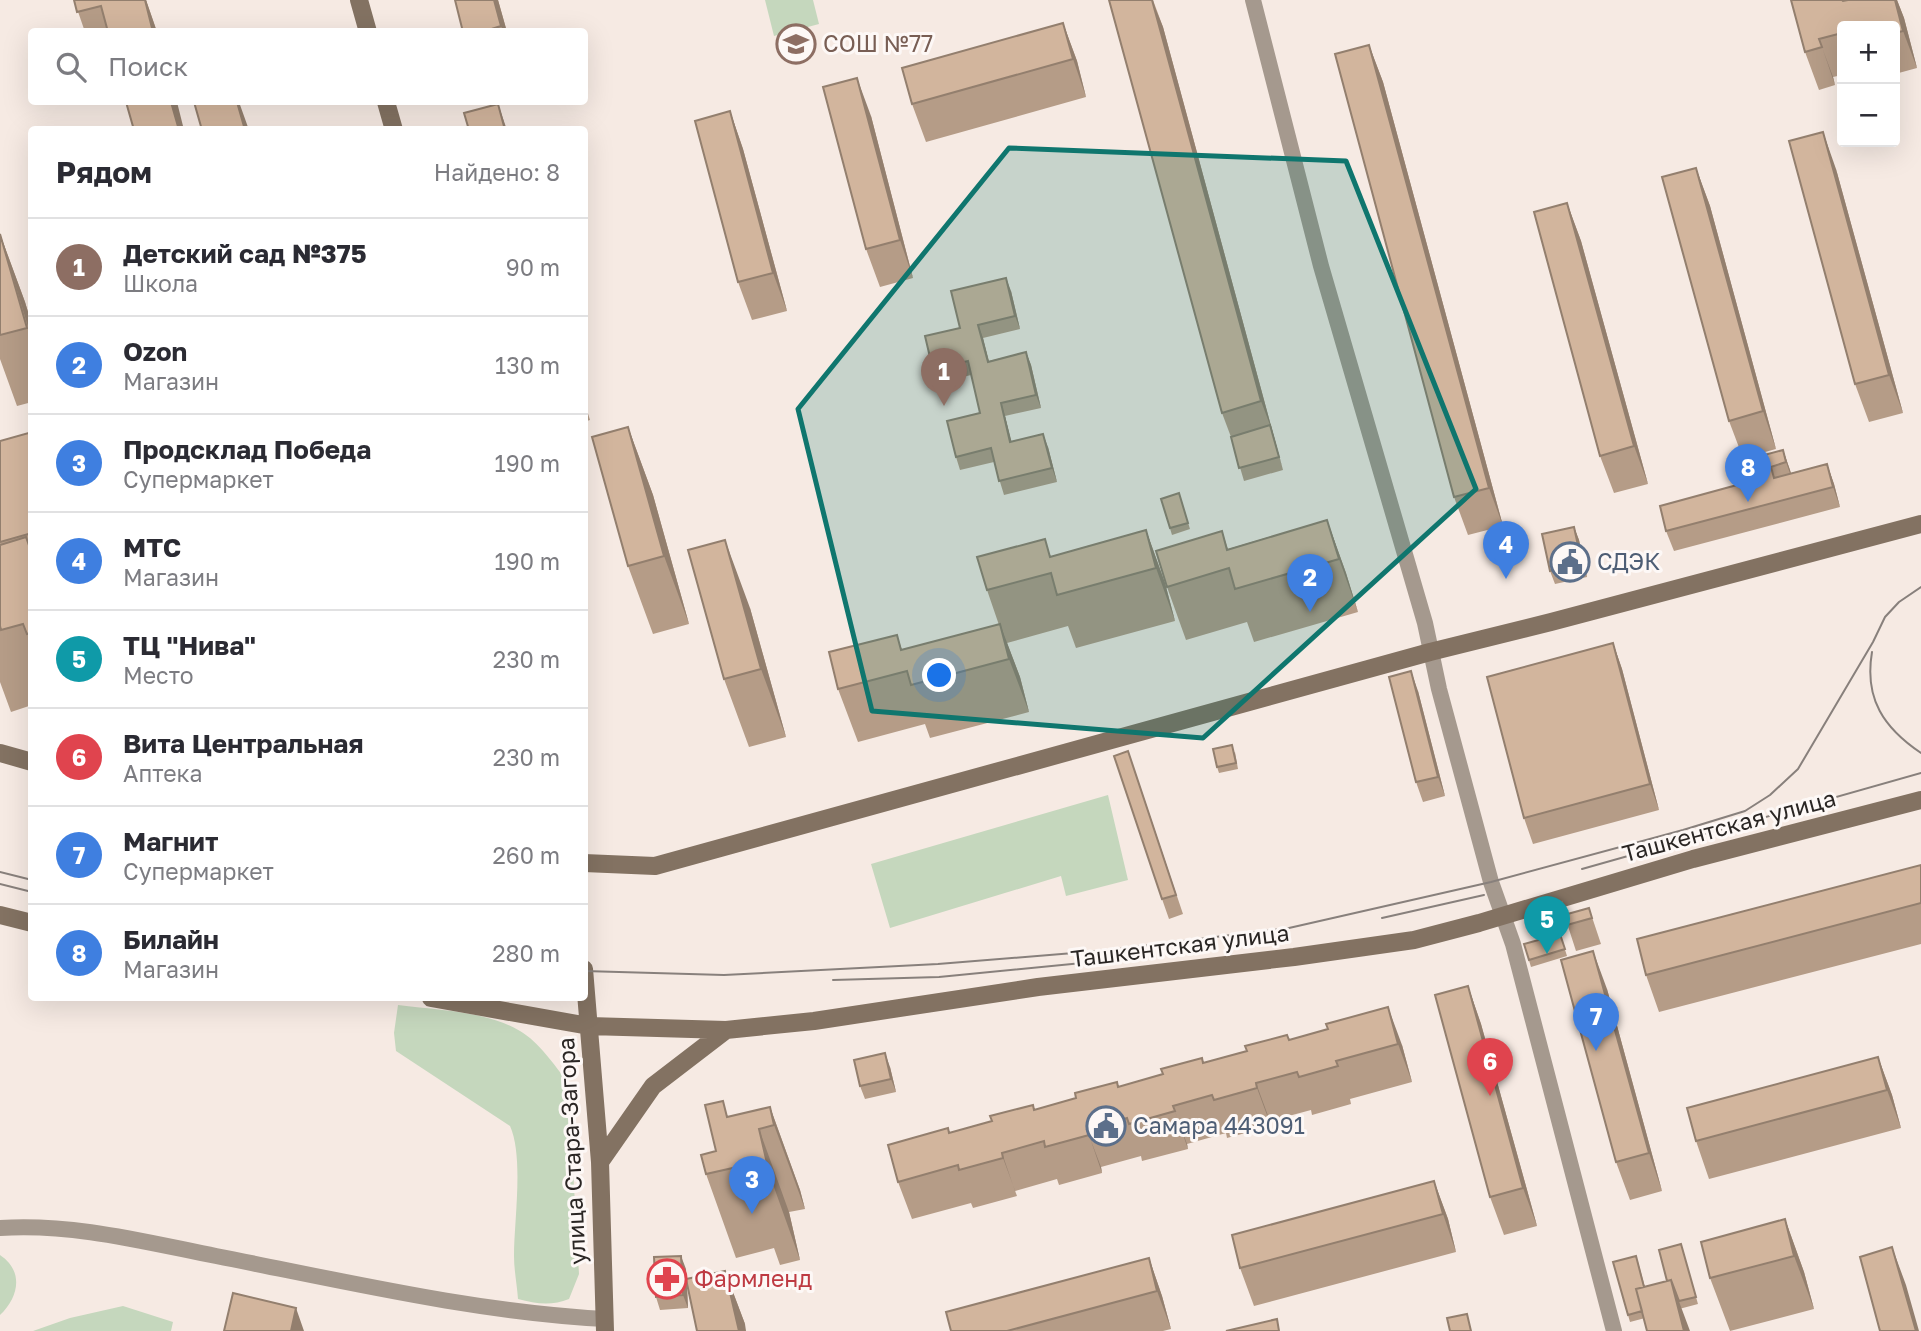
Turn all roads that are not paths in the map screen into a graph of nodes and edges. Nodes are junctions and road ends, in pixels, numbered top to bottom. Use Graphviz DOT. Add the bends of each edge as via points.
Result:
graph roads {
  1 [pos="359,0"];
  2 [pos="1253,0"];
  3 [pos="367,28"];
  4 [pos="387,105"];
  5 [pos="393,126"];
  6 [pos="1921,524"];
  7 [pos="1430,652"];
  8 [pos="0,753"];
  9 [pos="28,761"];
  10 [pos="1921,800"];
  11 [pos="588,863"];
  12 [pos="0,915"];
  13 [pos="1504,916"];
  14 [pos="28,922"];
  15 [pos="448,1001"];
  16 [pos="587,1001"];
  17 [pos="589,1026"];
  18 [pos="726,1030"];
  19 [pos="600,1162"];
  20 [pos="0,1228"];
  21 [pos="605,1325"];
  22 [pos="1614,1331"];
  1 -- 3 [label="main road"];
  2 -- 7 [label="street" via="1321,265"];
  4 -- 5 [label="main road"];
  6 -- 7 [label="main road"];
  7 -- 11 [label="main road" via="654,866"];
  7 -- 13 [label="street"];
  8 -- 9 [label="main road"];
  10 -- 13 [label="main road, Ташкентская улица" via="1693,859"];
  12 -- 14 [label="main road"];
  13 -- 18 [label="main road, Ташкентская улица" via="1414,940"];
  13 -- 22 [label="street"];
  15 -- 17 [label="main road, Ташкентская улица"];
  16 -- 17 [label="main road, улица Стара-Загора"];
  17 -- 18 [label="main road, Ташкентская улица"];
  17 -- 19 [label="main road, улица Стара-Загора"];
  18 -- 19 [label="main road" via="653,1086"];
  19 -- 21 [label="main road, улица Стара-Загора"];
  20 -- 21 [label="street" via="33,1226 120,1237 385,1289"];
}
